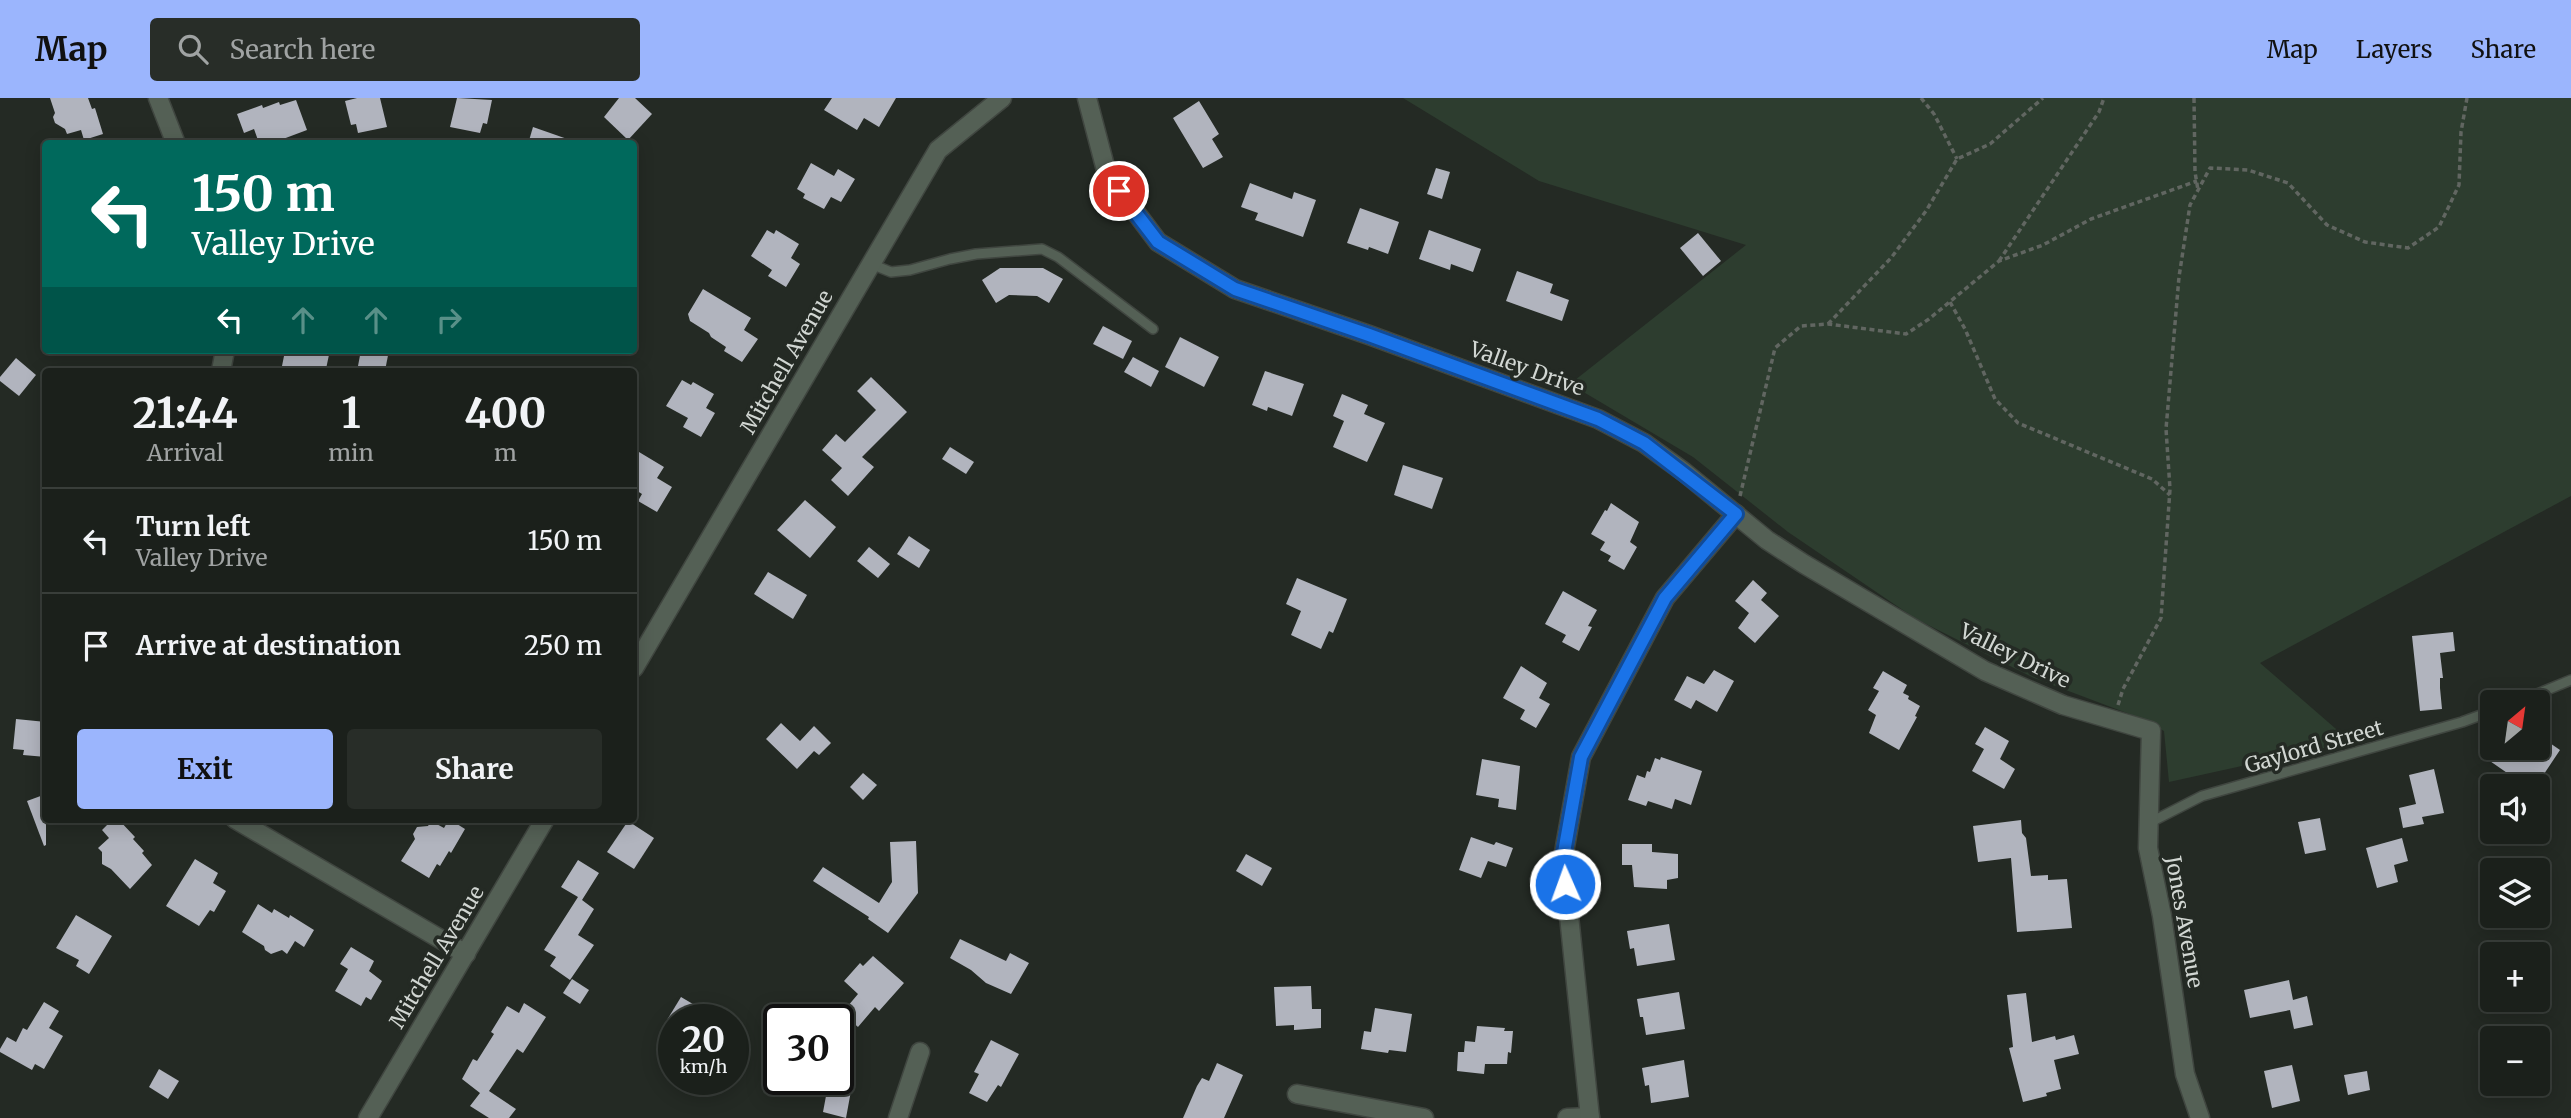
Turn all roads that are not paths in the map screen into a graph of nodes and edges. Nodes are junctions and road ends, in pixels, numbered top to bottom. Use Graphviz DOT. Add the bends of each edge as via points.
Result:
graph roads {
  1 [pos="158,98"];
  2 [pos="1002,98"];
  3 [pos="1087,98"];
  4 [pos="174,140"];
  5 [pos="871,264"];
  6 [pos="1153,329"];
  7 [pos="1736,514"];
  8 [pos="637,663"];
  9 [pos="2571,680"];
  10 [pos="2547,690"];
  11 [pos="2480,715"];
  12 [pos="2151,731"];
  13 [pos="241,823"];
  14 [pos="543,823"];
  15 [pos="2148,823"];
  16 [pos="466,954"];
  17 [pos="920,1052"];
  18 [pos="1297,1094"];
  19 [pos="368,1118"];
  20 [pos="898,1118"];
  21 [pos="1424,1118"];
  22 [pos="1567,1118"];
  23 [pos="1590,1118"];
  24 [pos="2200,1118"];
  1 -- 4 [label="street"];
  2 -- 5 [label="street, Mitchell Avenue" via="938,150"];
  3 -- 7 [label="street, Valley Drive" via="1107,174 1158,242 1235,289 1598,419 1644,443"];
  5 -- 6 [label="lane" via="891,272 976,254 1042,249"];
  5 -- 8 [label="street, Mitchell Avenue"];
  7 -- 12 [label="street, Valley Drive" via="1804,564 1985,671 2063,705"];
  7 -- 23 [label="street" via="1665,598 1581,757 1563,858"];
  9 -- 10 [label="lane"];
  11 -- 15 [label="lane, Gaylord Street" via="2202,796"];
  12 -- 15 [label="street, Jones Avenue"];
  13 -- 16 [label="street"];
  14 -- 16 [label="street, Mitchell Avenue"];
  15 -- 24 [label="street, Jones Avenue" via="2148,848 2185,1074"];
  16 -- 19 [label="street, Mitchell Avenue"];
  17 -- 20 [label="street"];
  18 -- 21 [label="street"];
  22 -- 23 [label="street"];
}
